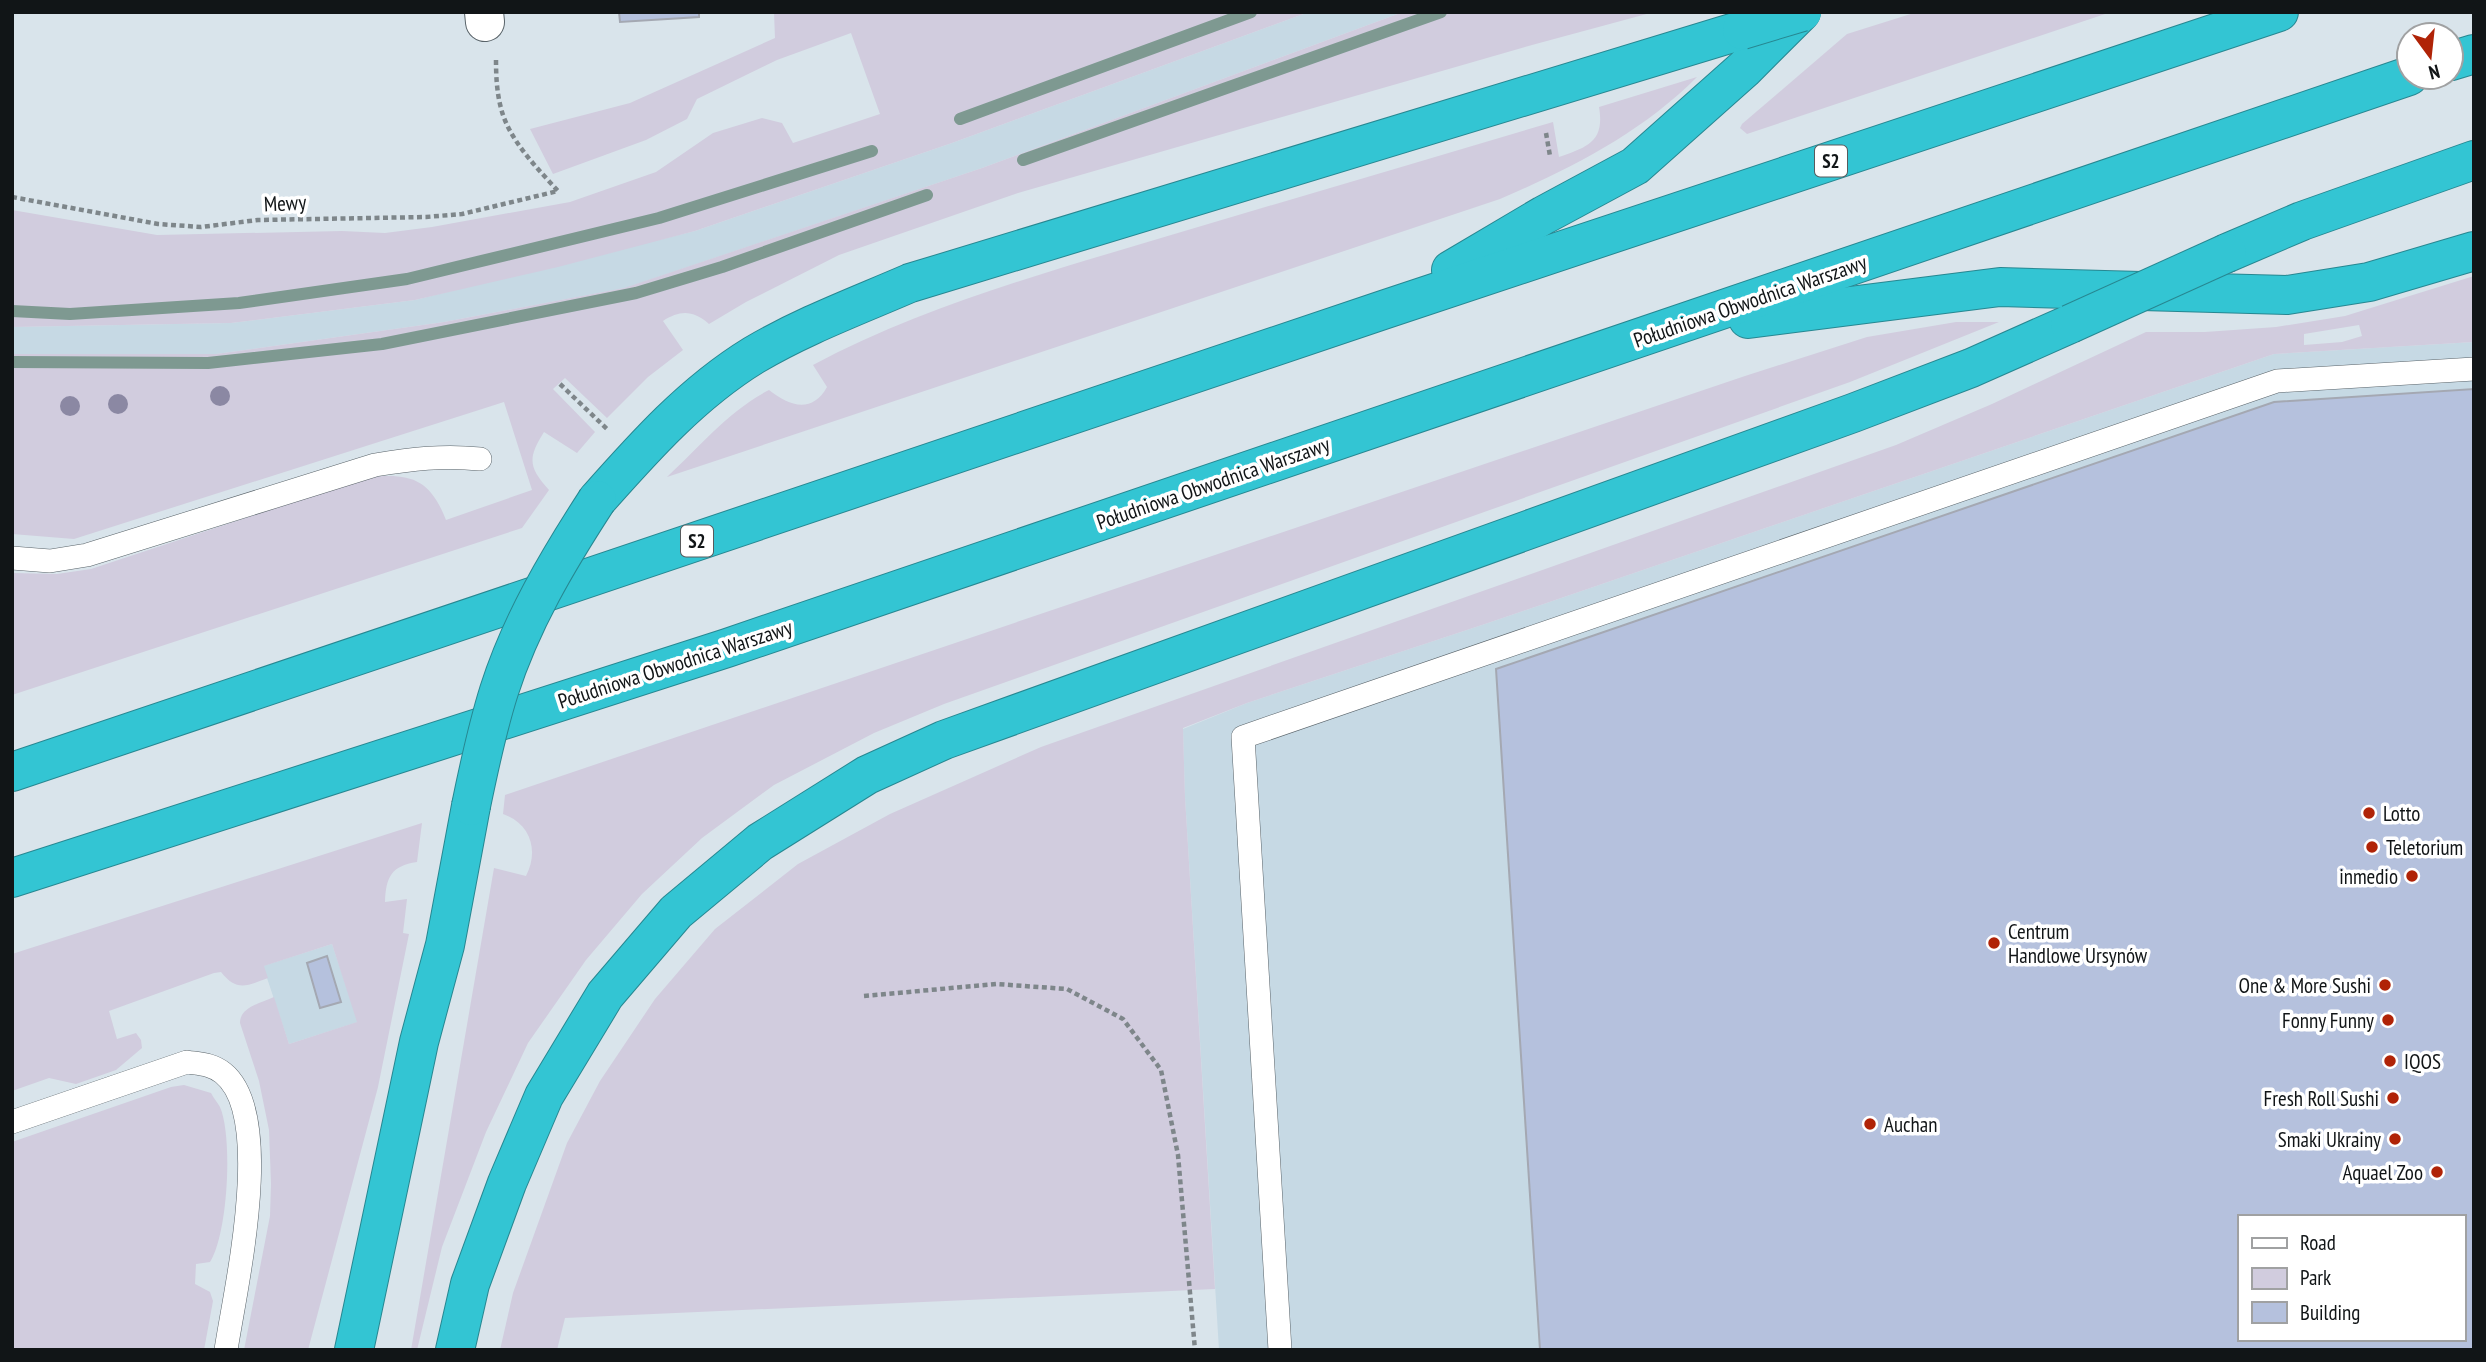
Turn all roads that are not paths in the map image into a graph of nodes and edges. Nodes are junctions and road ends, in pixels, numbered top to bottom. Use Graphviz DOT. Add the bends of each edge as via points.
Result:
graph roads {
  1 [pos="1802,12"];
  2 [pos="2279,12"];
  3 [pos="2395,81"];
  4 [pos="2474,160"];
  5 [pos="2474,251"];
  6 [pos="1382,310"];
  7 [pos="1667,329"];
  8 [pos="2474,369"];
  9 [pos="480,459"];
  10 [pos="12,558"];
  11 [pos="12,772"];
  12 [pos="12,878"];
  13 [pos="12,1122"];
  14 [pos="226,1350"];
  15 [pos="354,1350"];
  16 [pos="455,1350"];
  17 [pos="1280,1350"];
  1 -- 6 [label="highway" via="1635,166"];
  1 -- 15 [label="highway, bridge" via="910,283 803,329 753,356 698,396 597,500 545,583 499,689"];
  2 -- 6 [label="highway, S2"];
  3 -- 7 [label="highway, Południowa Obwodnica Warszawy"];
  4 -- 16 [label="highway, bridge" via="2302,221 1972,368 1051,700 867,775 760,842 676,912 605,995 544,1096 507,1183 470,1284"];
  5 -- 7 [label="highway" via="2369,282 2287,295 2000,287"];
  6 -- 11 [label="highway, S2"];
  7 -- 12 [label="highway, Południowa Obwodnica Warszawy" via="727,648"];
  8 -- 17 [label="lane" via="2277,381 1242,737"];
  9 -- 10 [label="lane" via="450,456 375,465 87,555 50,561"];
  13 -- 14 [label="lane" via="187,1062 212,1066 225,1074 240,1099 250,1160 250,1205"];
}
